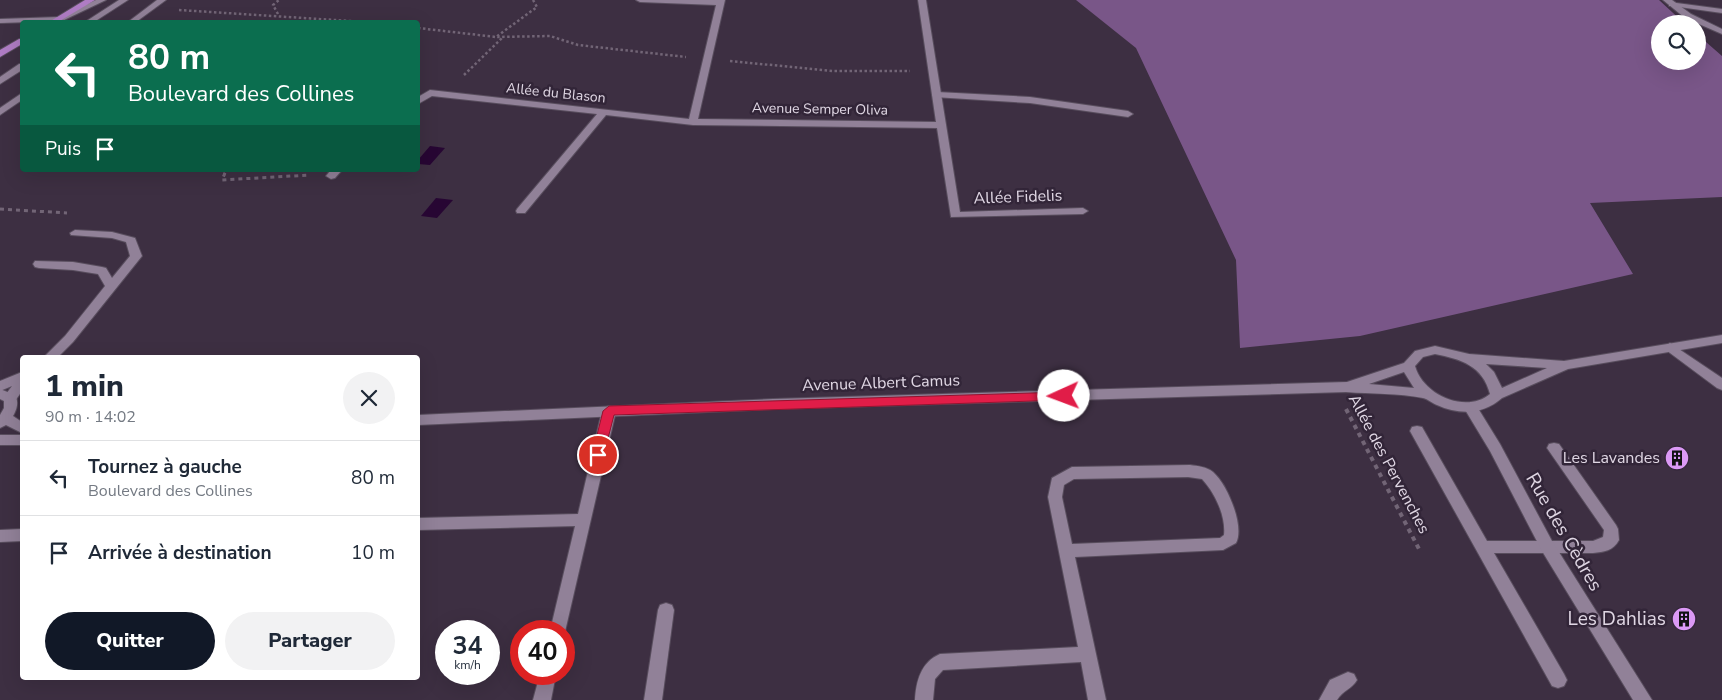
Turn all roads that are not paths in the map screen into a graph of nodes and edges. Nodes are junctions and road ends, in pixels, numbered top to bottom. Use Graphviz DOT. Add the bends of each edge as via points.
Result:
graph roads {
  1 [pos="91,0"];
  2 [pos="102,0"];
  3 [pos="124,0"];
  4 [pos="162,0"];
  5 [pos="640,0"];
  6 [pos="922,0"];
  7 [pos="720,2"];
  8 [pos="1670,2"];
  9 [pos="1722,11"];
  10 [pos="58,20"];
  11 [pos="58,20"];
  12 [pos="92,20"];
  13 [pos="135,20"];
  14 [pos="0,21"];
  15 [pos="20,21"];
  16 [pos="1722,32"];
  17 [pos="20,42"];
  18 [pos="0,54"];
  19 [pos="20,67"];
  20 [pos="0,81"];
  21 [pos="937,95"];
  22 [pos="20,97"];
  23 [pos="420,100"];
  24 [pos="0,112"];
  25 [pos="604,112"];
  26 [pos="1128,114"];
  27 [pos="693,122"];
  28 [pos="941,124"];
  29 [pos="521,211"];
  30 [pos="1083,212"];
  31 [pos="75,233"];
  32 [pos="38,264"];
  33 [pos="112,286"];
  34 [pos="1722,339"];
  35 [pos="1670,348"];
  36 [pos="52,355"];
  37 [pos="1468,358"];
  38 [pos="1566,365"];
  39 [pos="1409,366"];
  40 [pos="20,378"];
  41 [pos="20,385"];
  42 [pos="1722,385"];
  43 [pos="0,386"];
  44 [pos="1340,388"];
  45 [pos="1429,394"];
  46 [pos="1497,395"];
  47 [pos="5,396"];
  48 [pos="1471,408"];
  49 [pos="609,411"];
  50 [pos="3,420"];
  51 [pos="420,420"];
  52 [pos="20,427"];
  53 [pos="1417,432"];
  54 [pos="0,440"];
  55 [pos="20,440"];
  56 [pos="1554,448"];
  57 [pos="584,520"];
  58 [pos="420,524"];
  59 [pos="20,535"];
  60 [pos="0,536"];
  61 [pos="1547,546"];
  62 [pos="1482,547"];
  63 [pos="1067,551"];
  64 [pos="666,610"];
  65 [pos="561,620"];
  66 [pos="1088,654"];
  67 [pos="1348,680"];
  68 [pos="1558,680"];
  69 [pos="545,685"];
  70 [pos="542,700"];
  71 [pos="653,700"];
  72 [pos="924,700"];
  73 [pos="1097,700"];
  74 [pos="1328,700"];
  75 [pos="1643,700"];
  1 -- 10 [label="main road"];
  2 -- 11 [label="street"];
  3 -- 12 [label="street"];
  4 -- 13 [label="street"];
  5 -- 7 [label="street"];
  6 -- 21 [label="street"];
  7 -- 27 [label="street"];
  8 -- 9 [label="street"];
  8 -- 16 [label="street" via="1688,16"];
  14 -- 15 [label="street"];
  17 -- 18 [label="main road"];
  19 -- 20 [label="street"];
  21 -- 26 [label="street" via="1030,100"];
  21 -- 28 [label="street"];
  22 -- 24 [label="street"];
  23 -- 25 [label="street, Allée du Blason" via="430,94"];
  25 -- 27 [label="street, Allée du Blason"];
  25 -- 29 [label="street"];
  27 -- 28 [label="street, Avenue Semper Oliva"];
  28 -- 30 [label="street, Allée Fidelis" via="956,215"];
  31 -- 33 [label="street" via="112,235 131,240 136,256"];
  32 -- 33 [label="street" via="102,271"];
  33 -- 36 [label="street"];
  34 -- 35 [label="street"];
  35 -- 38 [label="street"];
  35 -- 42 [label="street"];
  37 -- 38 [label="street"];
  37 -- 39 [label="street" via="1451,352 1428,351 1413,358"];
  37 -- 46 [label="street" via="1485,369 1495,382"];
  38 -- 46 [label="street"];
  39 -- 44 [label="street, Avenue Albert Camus"];
  39 -- 45 [label="street" via="1414,380"];
  40 -- 43 [label="street"];
  41 -- 47 [label="street"];
  44 -- 45 [label="street, Avenue Albert Camus"];
  44 -- 49 [label="street, Avenue Albert Camus"];
  45 -- 48 [label="street" via="1445,403"];
  46 -- 48 [label="street" via="1491,403"];
  47 -- 50 [label="street" via="12,404"];
  48 -- 61 [label="street, Rue des Cèdres"];
  49 -- 51 [label="street, Avenue Albert Camus"];
  49 -- 57 [label="street"];
  50 -- 52 [label="street"];
  53 -- 62 [label="street"];
  54 -- 55 [label="street"];
  56 -- 61 [label="street" via="1612,535 1608,543 1598,546"];
  57 -- 58 [label="street"];
  57 -- 65 [label="street"];
  59 -- 60 [label="street"];
  61 -- 62 [label="street"];
  61 -- 75 [label="street, Rue des Cèdres"];
  62 -- 68 [label="street"];
  63 -- 63 [label="street" via="1055,490 1060,478 1072,473 1204,472 1217,486 1232,525 1231,539 1223,544"];
  63 -- 66 [label="street"];
  64 -- 71 [label="street"];
  66 -- 72 [label="street" via="940,662 928,674"];
  66 -- 73 [label="street"];
  67 -- 74 [label="street" via="1336,686"];
  69 -- 70 [label="street"];
}
